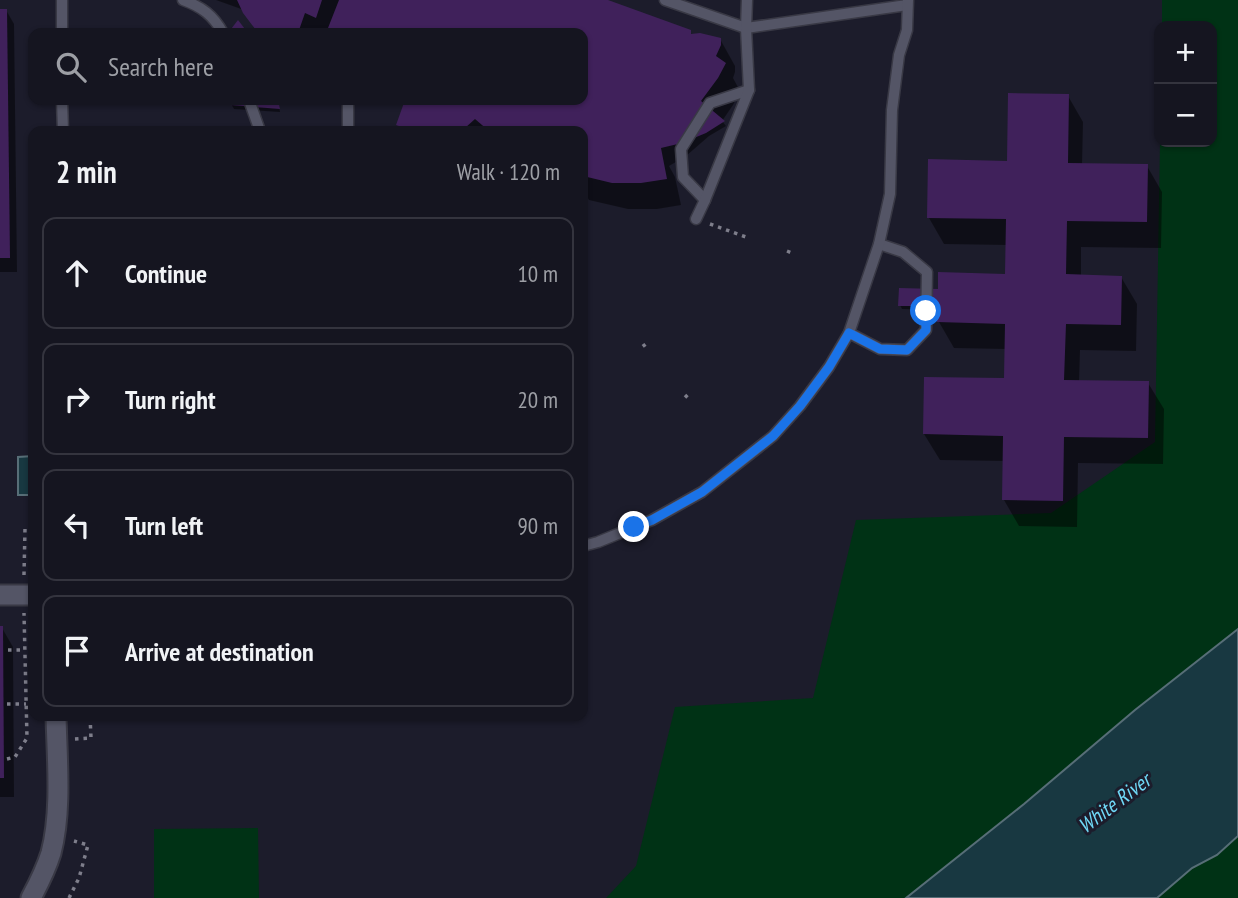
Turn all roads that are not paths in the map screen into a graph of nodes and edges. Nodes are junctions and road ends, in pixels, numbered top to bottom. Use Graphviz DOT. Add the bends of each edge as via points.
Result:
graph roads {
  1 [pos="62,0"];
  2 [pos="183,0"];
  3 [pos="665,0"];
  4 [pos="702,0"];
  5 [pos="747,0"];
  6 [pos="907,2"];
  7 [pos="702,13"];
  8 [pos="62,28"];
  9 [pos="220,28"];
  10 [pos="746,28"];
  11 [pos="749,90"];
  12 [pos="62,105"];
  13 [pos="251,105"];
  14 [pos="348,105"];
  15 [pos="63,126"];
  16 [pos="258,126"];
  17 [pos="348,126"];
  18 [pos="705,200"];
  19 [pos="696,219"];
  20 [pos="879,244"];
  21 [pos="849,333"];
  22 [pos="588,545"];
  23 [pos="0,595"];
  24 [pos="27,596"];
  25 [pos="56,721"];
  26 [pos="31,898"];
  1 -- 8 [label="lane"];
  2 -- 9 [label="lane" via="215,19"];
  3 -- 7 [label="lane"];
  4 -- 7 [label="lane"];
  5 -- 10 [label="lane"];
  6 -- 10 [label="lane"];
  6 -- 20 [label="lane" via="892,110 890,194"];
  7 -- 10 [label="lane"];
  10 -- 11 [label="lane"];
  11 -- 18 [label="lane"];
  11 -- 18 [label="lane" via="710,103 681,149 683,177"];
  12 -- 15 [label="lane"];
  13 -- 16 [label="lane"];
  14 -- 17 [label="lane"];
  18 -- 19 [label="lane"];
  20 -- 21 [label="lane"];
  20 -- 21 [label="lane" via="903,252 926,272 926,330 907,350 880,349"];
  21 -- 22 [label="lane" via="829,367 773,436 702,492 652,520"];
  23 -- 24 [label="street"];
  25 -- 26 [label="street" via="54,833 42,878"];
}
